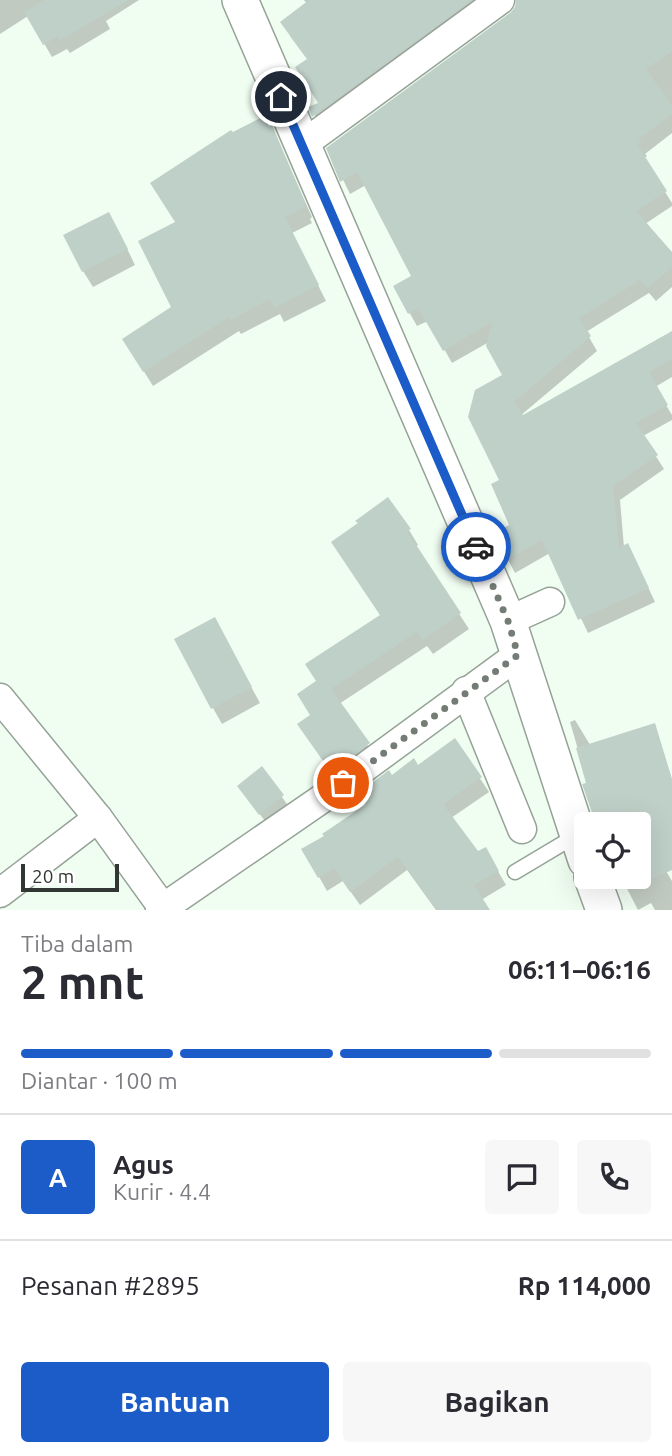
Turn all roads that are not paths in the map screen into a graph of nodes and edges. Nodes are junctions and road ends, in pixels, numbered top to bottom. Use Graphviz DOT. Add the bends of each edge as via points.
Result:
graph roads {
  1 [pos="240,0"];
  2 [pos="500,0"];
  3 [pos="302,145"];
  4 [pos="550,602"];
  5 [pos="508,621"];
  6 [pos="518,655"];
  7 [pos="466,691"];
  8 [pos="0,698"];
  9 [pos="97,818"];
  10 [pos="574,824"];
  11 [pos="522,830"];
  12 [pos="574,851"];
  13 [pos="515,872"];
  14 [pos="596,889"];
  15 [pos="0,892"];
  16 [pos="162,909"];
  17 [pos="604,910"];
  1 -- 3 [label="street"];
  2 -- 3 [label="street"];
  3 -- 5 [label="street"];
  4 -- 5 [label="street"];
  5 -- 6 [label="street"];
  6 -- 7 [label="street"];
  6 -- 10 [label="street"];
  7 -- 11 [label="street"];
  7 -- 16 [label="street"];
  8 -- 9 [label="street"];
  9 -- 15 [label="street"];
  9 -- 16 [label="street"];
  12 -- 13 [label="lane"];
  14 -- 17 [label="street"];
}
